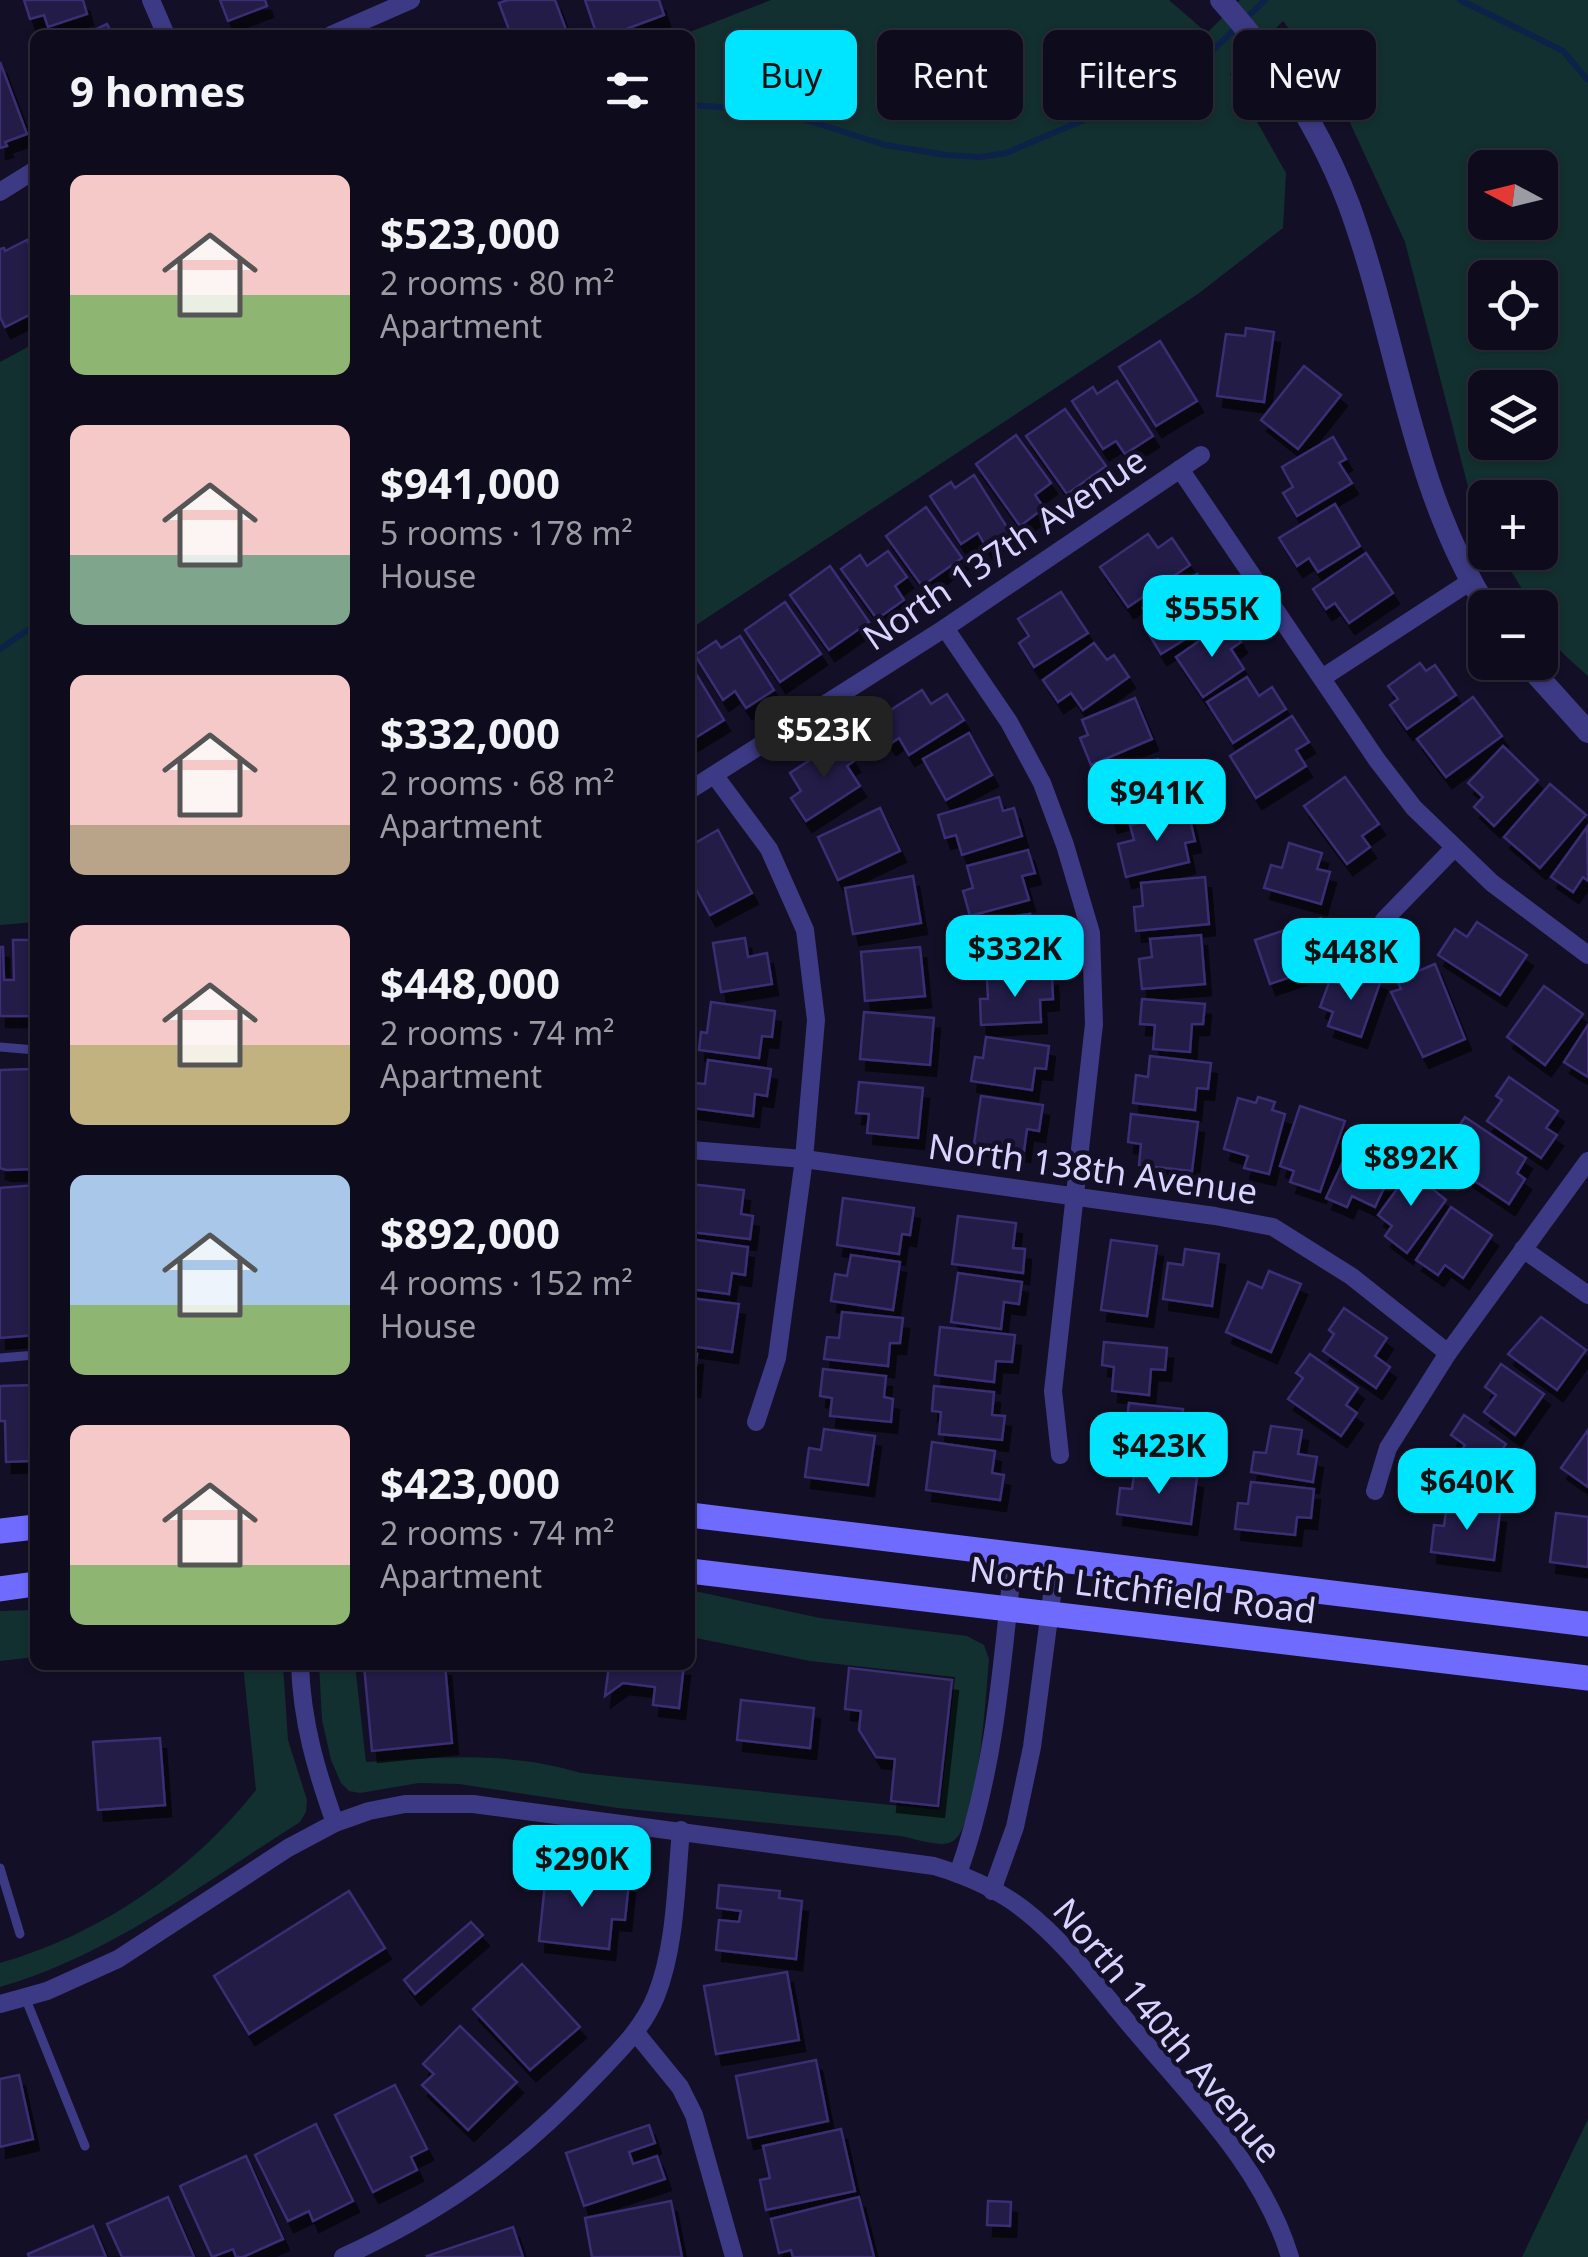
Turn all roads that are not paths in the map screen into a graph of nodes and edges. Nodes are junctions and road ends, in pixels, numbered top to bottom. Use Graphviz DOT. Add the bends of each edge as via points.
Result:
graph roads {
  1 [pos="151,0"];
  2 [pos="411,0"];
  3 [pos="1222,1"];
  4 [pos="164,30"];
  5 [pos="343,30"];
  6 [pos="30,173"];
  7 [pos="0,192"];
  8 [pos="1200,455"];
  9 [pos="1180,469"];
  10 [pos="1471,581"];
  11 [pos="1477,590"];
  12 [pos="945,628"];
  13 [pos="1322,678"];
  14 [pos="1541,680"];
  15 [pos="1588,732"];
  16 [pos="715,776"];
  17 [pos="695,787"];
  18 [pos="1454,848"];
  19 [pos="1384,920"];
  20 [pos="1588,954"];
  21 [pos="0,1046"];
  22 [pos="30,1049"];
  23 [pos="695,1150"];
  24 [pos="804,1159"];
  25 [pos="1588,1161"];
  26 [pos="1077,1197"];
  27 [pos="1523,1249"];
  28 [pos="1588,1296"];
  29 [pos="1448,1353"];
  30 [pos="30,1355"];
  31 [pos="0,1358"];
  32 [pos="756,1422"];
  33 [pos="1060,1455"];
  34 [pos="1375,1490"];
  35 [pos="695,1515"];
  36 [pos="30,1528"];
  37 [pos="0,1532"];
  38 [pos="1014,1552"];
  39 [pos="1058,1557"];
  40 [pos="695,1573"];
  41 [pos="30,1585"];
  42 [pos="0,1589"];
  43 [pos="1008,1607"];
  44 [pos="1050,1612"];
  45 [pos="1588,1624"];
  46 [pos="300,1670"];
  47 [pos="1588,1678"];
  48 [pos="335,1824"];
  49 [pos="682,1830"];
  50 [pos="0,1868"];
  51 [pos="958,1874"];
  52 [pos="992,1891"];
  53 [pos="20,1934"];
  54 [pos="25,1997"];
  55 [pos="0,2004"];
  56 [pos="636,2033"];
  57 [pos="85,2146"];
  58 [pos="363,2253"];
  59 [pos="344,2257"];
  60 [pos="734,2257"];
  61 [pos="1290,2257"];
  1 -- 4 [label="street"];
  2 -- 5 [label="street"];
  3 -- 10 [label="street" via="1296,96 1349,205 1428,484"];
  6 -- 7 [label="street"];
  8 -- 9 [label="street, North 137th Avenue"];
  9 -- 12 [label="street, North 137th Avenue"];
  9 -- 13 [label="street"];
  10 -- 11 [label="street"];
  10 -- 13 [label="street"];
  12 -- 16 [label="street, North 137th Avenue"];
  12 -- 26 [label="street" via="1042,782 1091,933 1094,1024"];
  13 -- 18 [label="street" via="1414,808"];
  14 -- 15 [label="street"];
  16 -- 17 [label="street, North 137th Avenue"];
  16 -- 24 [label="street" via="770,849 805,930 816,1020"];
  18 -- 19 [label="street"];
  18 -- 20 [label="street"];
  21 -- 22 [label="lane"];
  23 -- 24 [label="street, North 138th Avenue"];
  24 -- 26 [label="street, North 138th Avenue"];
  24 -- 32 [label="street" via="777,1358"];
  25 -- 27 [label="street"];
  26 -- 29 [label="street, North 138th Avenue" via="1273,1227 1351,1276"];
  26 -- 33 [label="street" via="1054,1392"];
  27 -- 28 [label="street"];
  27 -- 29 [label="street"];
  29 -- 34 [label="street" via="1388,1448"];
  30 -- 31 [label="lane"];
  35 -- 38 [label="main road, North Litchfield Road"];
  36 -- 37 [label="main road"];
  38 -- 39 [label="main road, North Litchfield Road"];
  38 -- 43 [label="street"];
  39 -- 44 [label="street"];
  39 -- 45 [label="main road, North Litchfield Road"];
  40 -- 43 [label="main road, North Litchfield Road"];
  41 -- 42 [label="main road"];
  43 -- 44 [label="main road, North Litchfield Road"];
  43 -- 51 [label="street" via="987,1781"];
  44 -- 47 [label="main road, North Litchfield Road"];
  44 -- 52 [label="street" via="1015,1826"];
  46 -- 48 [label="street" via="310,1752"];
  48 -- 49 [label="street, North 140th Avenue" via="369,1811 440,1803"];
  48 -- 54 [label="street, North 140th Avenue" via="118,1959"];
  49 -- 51 [label="street, North 140th Avenue"];
  49 -- 56 [label="street" via="668,1952 658,1994"];
  50 -- 53 [label="lane"];
  51 -- 52 [label="street, North 140th Avenue"];
  52 -- 61 [label="street, North 140th Avenue" via="1019,1906 1072,1956 1246,2163"];
  54 -- 55 [label="street, North 140th Avenue"];
  54 -- 57 [label="lane"];
  56 -- 58 [label="street" via="514,2154"];
  56 -- 60 [label="street" via="694,2115"];
  58 -- 59 [label="street"];
}
